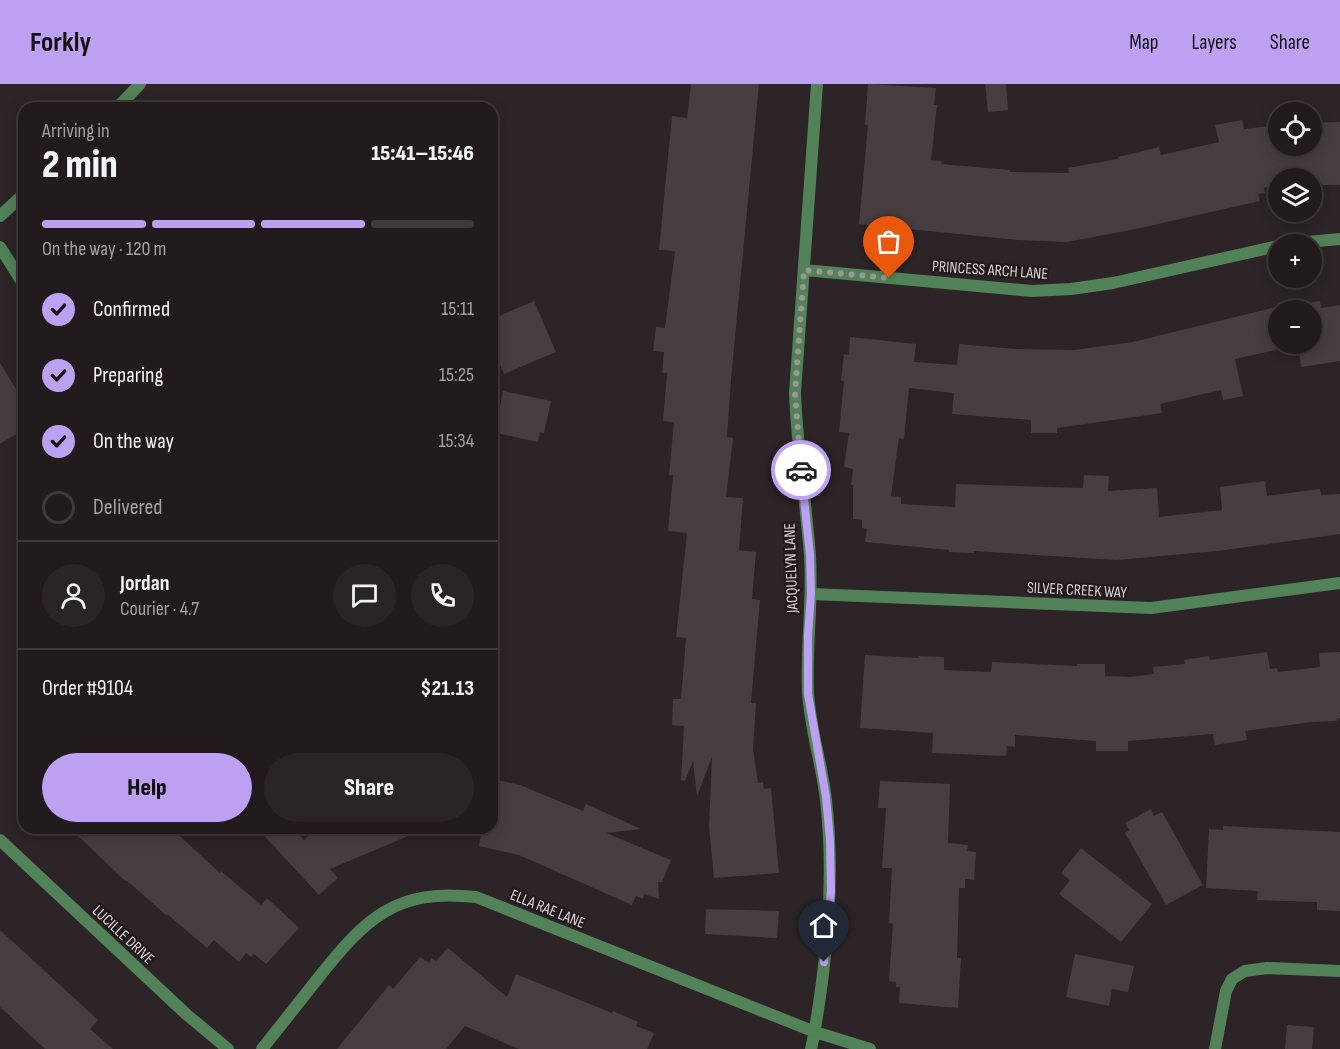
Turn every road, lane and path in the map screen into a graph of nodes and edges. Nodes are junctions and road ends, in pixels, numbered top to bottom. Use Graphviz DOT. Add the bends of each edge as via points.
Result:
graph roads {
  1 [pos="140,84"];
  2 [pos="817,84"];
  3 [pos="123,102"];
  4 [pos="18,200"];
  5 [pos="0,216"];
  6 [pos="1322,239"];
  7 [pos="1340,239"];
  8 [pos="0,247"];
  9 [pos="1268,248"];
  10 [pos="804,270"];
  11 [pos="18,276"];
  12 [pos="1340,583"];
  13 [pos="811,594"];
  14 [pos="0,840"];
  15 [pos="1340,971"];
  16 [pos="815,1032"];
  17 [pos="228,1049"];
  18 [pos="262,1049"];
  19 [pos="811,1049"];
  20 [pos="870,1049"];
  21 [pos="1215,1049"];
  1 -- 3 [label="street"];
  2 -- 10 [label="street, JACQUELYN LANE"];
  4 -- 5 [label="street"];
  6 -- 7 [label="street"];
  8 -- 11 [label="street"];
  9 -- 10 [label="street, PRINCESS ARCH LANE" via="1113,283 1032,291"];
  10 -- 13 [label="street, JACQUELYN LANE" via="795,393"];
  12 -- 13 [label="street, SILVER CREEK WAY" via="1151,608"];
  13 -- 16 [label="street, JACQUELYN LANE" via="808,694 826,797 831,891"];
  14 -- 17 [label="street, LUCILLE DRIVE"];
  15 -- 21 [label="street" via="1245,971 1232,980 1226,991"];
  16 -- 18 [label="street, ELLA RAE LANE" via="476,897 452,894 410,900 370,921 348,940"];
  16 -- 19 [label="street, JACQUELYN LANE"];
  16 -- 20 [label="street, ELLA RAE LANE"];
}
